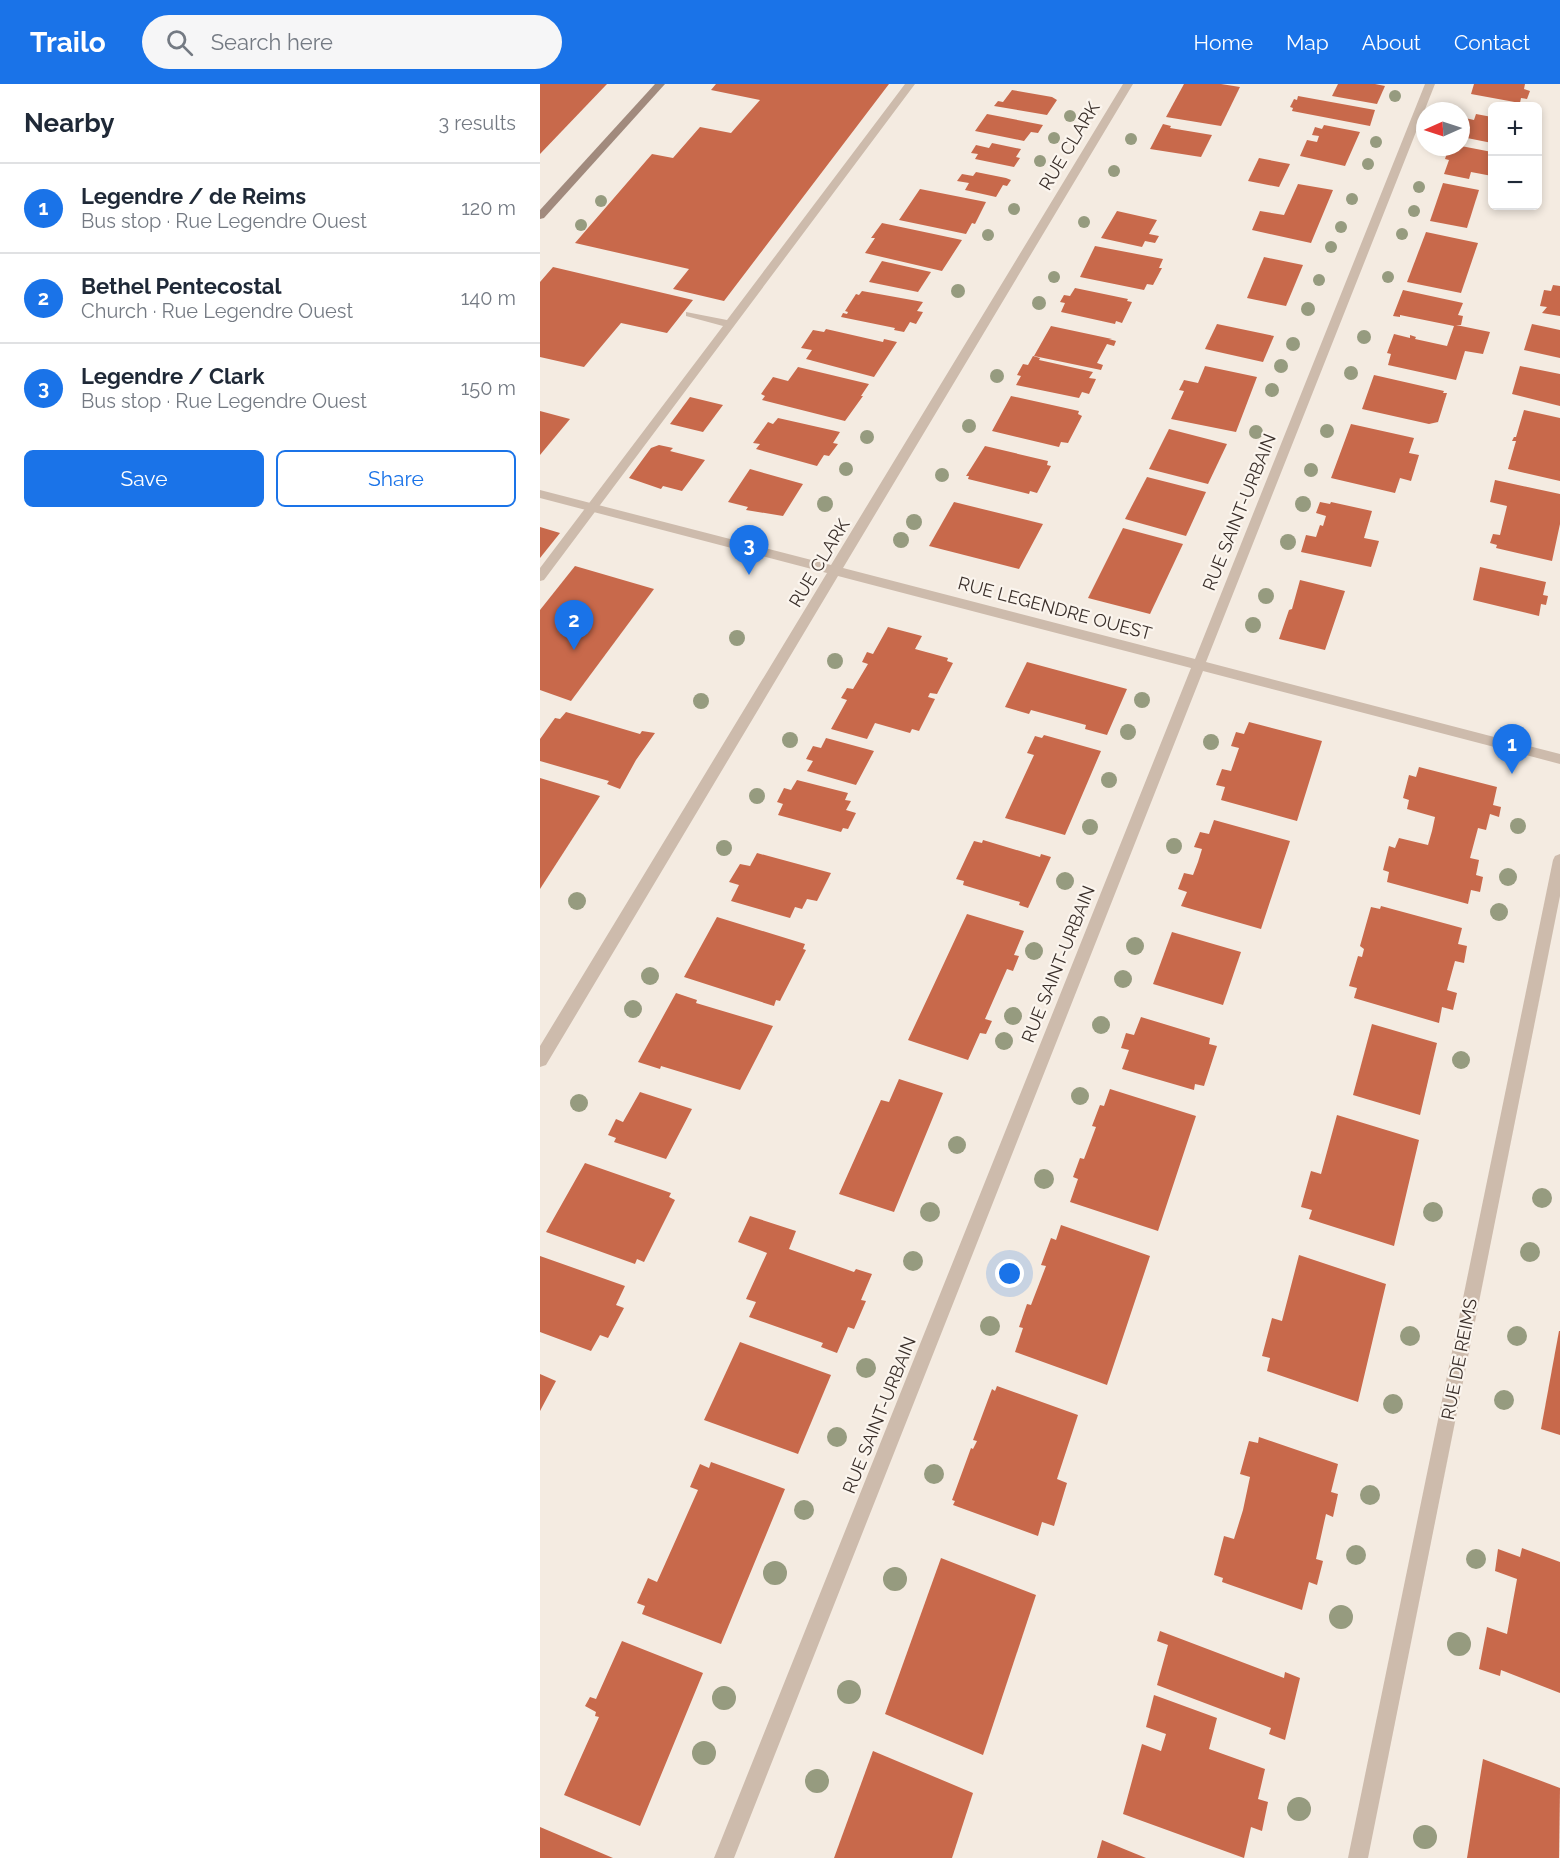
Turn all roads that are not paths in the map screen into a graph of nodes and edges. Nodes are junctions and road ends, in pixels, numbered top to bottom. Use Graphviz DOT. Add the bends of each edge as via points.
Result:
graph roads {
  1 [pos="660,84"];
  2 [pos="910,84"];
  3 [pos="1128,84"];
  4 [pos="1430,84"];
  5 [pos="540,216"];
  6 [pos="690,314"];
  7 [pos="730,324"];
  8 [pos="540,494"];
  9 [pos="593,508"];
  10 [pos="835,570"];
  11 [pos="540,577"];
  12 [pos="1199,664"];
  13 [pos="1560,759"];
  14 [pos="1560,860"];
  15 [pos="540,1060"];
  16 [pos="724,1858"];
  17 [pos="1358,1858"];
  1 -- 5 [label="main road"];
  2 -- 7 [label="street"];
  3 -- 10 [label="street, RUE CLARK"];
  4 -- 12 [label="street, RUE SAINT-URBAIN"];
  6 -- 7 [label="street"];
  7 -- 9 [label="street"];
  8 -- 9 [label="street, RUE LEGENDRE OUEST"];
  9 -- 10 [label="street, RUE LEGENDRE OUEST"];
  9 -- 11 [label="street"];
  10 -- 12 [label="street, RUE LEGENDRE OUEST"];
  10 -- 15 [label="street, RUE CLARK"];
  12 -- 13 [label="street, RUE LEGENDRE OUEST"];
  12 -- 16 [label="street, RUE SAINT-URBAIN"];
  14 -- 17 [label="street, RUE DE REIMS"];
}
